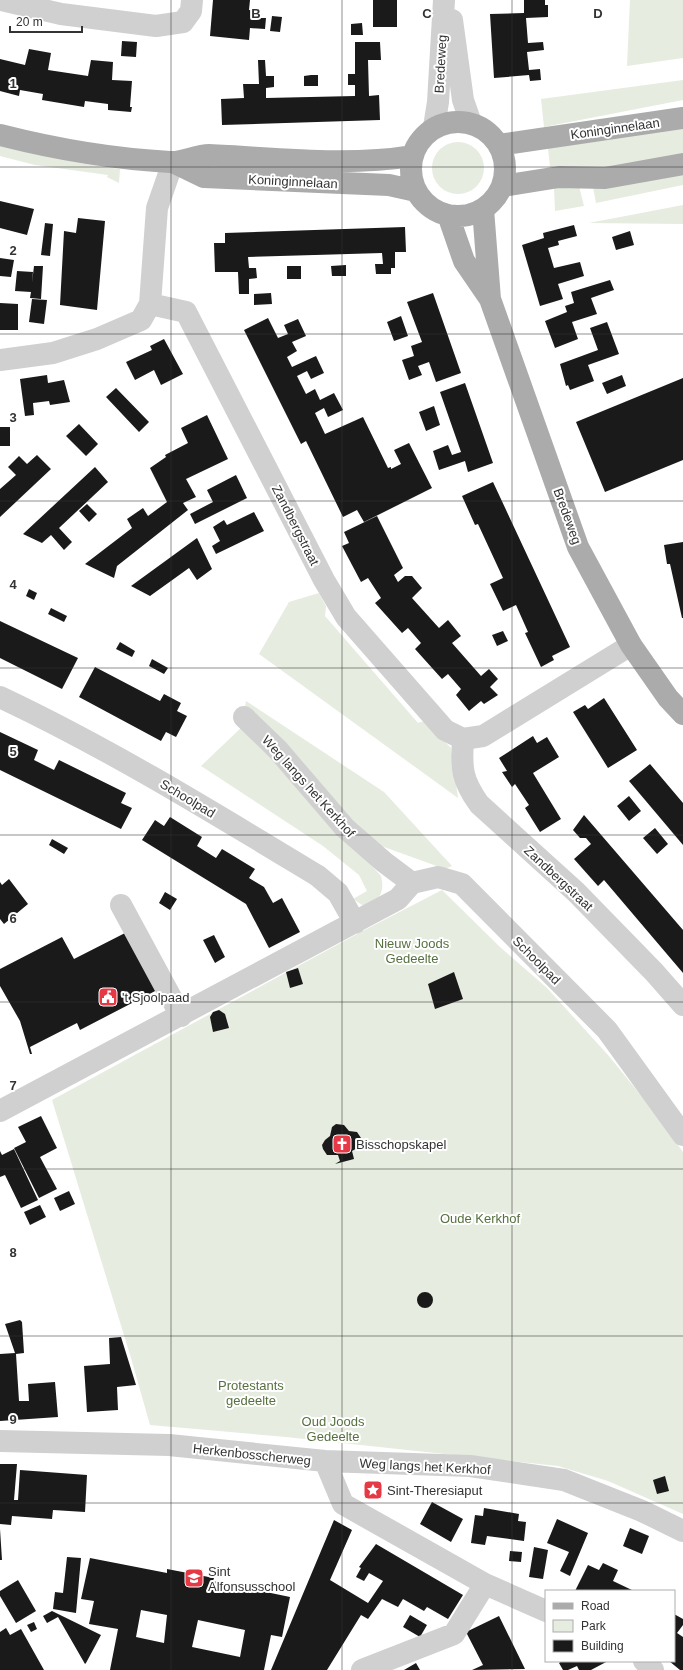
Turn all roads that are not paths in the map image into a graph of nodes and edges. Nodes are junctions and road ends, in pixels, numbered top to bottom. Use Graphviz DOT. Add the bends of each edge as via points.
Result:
graph roads {
  1 [pos="1,0"];
  2 [pos="192,0"];
  3 [pos="444,0"];
  4 [pos="450,0"];
  5 [pos="683,118"];
  6 [pos="471,123"];
  7 [pos="434,128"];
  8 [pos="0,135"];
  9 [pos="499,145"];
  10 [pos="412,156"];
  11 [pos="173,162"];
  12 [pos="683,164"];
  13 [pos="502,186"];
  14 [pos="416,191"];
  15 [pos="483,209"];
  16 [pos="448,215"];
  17 [pos="490,299"];
  18 [pos="150,304"];
  19 [pos="0,360"];
  20 [pos="631,645"];
  21 [pos="0,697"];
  22 [pos="683,714"];
  23 [pos="244,717"];
  24 [pos="463,739"];
  25 [pos="412,883"];
  26 [pos="121,905"];
  27 [pos="355,923"];
  28 [pos="683,1005"];
  29 [pos="181,1016"];
  30 [pos="0,1111"];
  31 [pos="683,1135"];
  32 [pos="0,1441"];
  33 [pos="325,1461"];
  34 [pos="683,1531"];
  35 [pos="485,1584"];
  36 [pos="545,1611"];
  37 [pos="645,1662"];
  38 [pos="362,1670"];
  39 [pos="653,1670"];
  1 -- 2 [label="street" via="61,14 156,26 183,22 191,11"];
  3 -- 7 [label="street, Bredeweg"];
  4 -- 6 [label="street, Bredeweg" via="463,100"];
  5 -- 9 [label="main road, Koninginnelaan"];
  6 -- 7 [label="main road" via="445,123"];
  6 -- 9 [label="main road" via="487,132"];
  7 -- 10 [label="main road" via="420,140"];
  8 -- 11 [label="main road, Koninginnelaan" via="76,151"];
  9 -- 13 [label="main road" via="505,160"];
  10 -- 11 [label="main road, Koninginnelaan" via="339,161 206,155"];
  10 -- 14 [label="main road" via="411,178"];
  11 -- 14 [label="main road, Koninginnelaan" via="204,177 389,185"];
  11 -- 18 [label="street" via="157,208"];
  12 -- 13 [label="main road" via="606,178 559,177"];
  13 -- 15 [label="main road" via="495,198"];
  14 -- 16 [label="main road" via="434,210"];
  15 -- 16 [label="main road" via="463,216"];
  15 -- 17 [label="main road, Bredeweg"];
  16 -- 17 [label="main road, Bredeweg" via="464,261"];
  17 -- 20 [label="main road, Bredeweg" via="578,547"];
  18 -- 19 [label="street" via="141,320 97,339 53,353"];
  18 -- 24 [label="street, Zandbergstraat" via="186,312 346,617 445,730"];
  20 -- 22 [label="main road, Bredeweg" via="668,698"];
  20 -- 24 [label="street" via="483,736"];
  21 -- 27 [label="street, Schoolpad" via="165,784 318,876 338,893"];
  23 -- 25 [label="street, Weg langs het Kerkhof" via="278,750 345,828"];
  24 -- 28 [label="street, Zandbergstraat" via="461,763 467,787 479,804 576,892"];
  25 -- 27 [label="street" via="398,899"];
  25 -- 31 [label="street, Schoolpad" via="438,878 462,884 607,1030"];
  26 -- 29 [label="street"];
  27 -- 29 [label="street"];
  29 -- 30 [label="street"];
  32 -- 33 [label="street, Herkenbosscherweg" via="169,1445"];
  33 -- 34 [label="street, Weg langs het Kerkhof" via="470,1466 564,1480 642,1511"];
  33 -- 35 [label="street, Herkenbosscherweg" via="343,1504"];
  35 -- 36 [label="street, Herkenbosscherweg"];
  35 -- 38 [label="street" via="454,1634"];
  37 -- 39 [label="street"];
}
